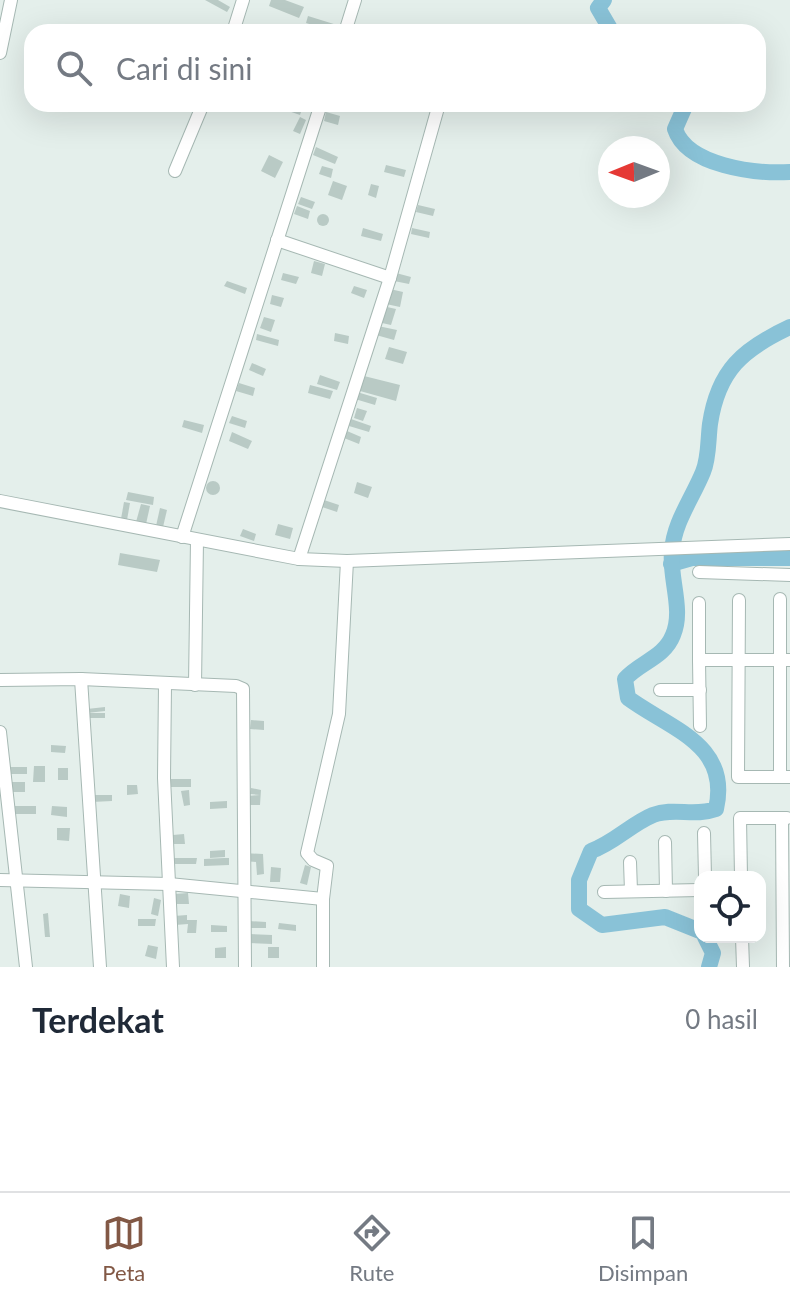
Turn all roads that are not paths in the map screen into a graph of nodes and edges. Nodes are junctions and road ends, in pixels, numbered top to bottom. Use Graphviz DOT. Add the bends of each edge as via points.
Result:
graph roads {
  1 [pos="11,0"];
  2 [pos="243,0"];
  3 [pos="355,0"];
  4 [pos="236,24"];
  5 [pos="348,24"];
  6 [pos="0,53"];
  7 [pos="200,112"];
  8 [pos="318,112"];
  9 [pos="437,112"];
  10 [pos="175,171"];
  11 [pos="277,240"];
  12 [pos="390,278"];
  13 [pos="0,501"];
  14 [pos="182,537"];
  15 [pos="197,540"];
  16 [pos="790,544"];
  17 [pos="299,559"];
  18 [pos="347,561"];
  19 [pos="699,572"];
  20 [pos="790,575"];
  21 [pos="780,599"];
  22 [pos="739,600"];
  23 [pos="699,603"];
  24 [pos="699,660"];
  25 [pos="740,660"];
  26 [pos="784,660"];
  27 [pos="81,679"];
  28 [pos="0,680"];
  29 [pos="165,685"];
  30 [pos="195,685"];
  31 [pos="660,690"];
  32 [pos="700,690"];
  33 [pos="700,726"];
  34 [pos="0,732"];
  35 [pos="785,777"];
  36 [pos="786,818"];
  37 [pos="704,833"];
  38 [pos="665,842"];
  39 [pos="630,862"];
  40 [pos="705,871"];
  41 [pos="741,871"];
  42 [pos="0,880"];
  43 [pos="16,881"];
  44 [pos="91,883"];
  45 [pos="169,884"];
  46 [pos="243,889"];
  47 [pos="694,890"];
  48 [pos="631,891"];
  49 [pos="666,891"];
  50 [pos="604,892"];
  51 [pos="323,899"];
  52 [pos="742,943"];
  53 [pos="26,967"];
  54 [pos="100,967"];
  55 [pos="173,967"];
  56 [pos="245,967"];
  57 [pos="323,967"];
  58 [pos="743,967"];
  59 [pos="783,967"];
  1 -- 6 [label="street"];
  2 -- 4 [label="street"];
  3 -- 5 [label="street"];
  7 -- 10 [label="street"];
  8 -- 11 [label="street"];
  9 -- 12 [label="street"];
  11 -- 12 [label="street"];
  11 -- 14 [label="street"];
  12 -- 17 [label="street"];
  13 -- 14 [label="street"];
  14 -- 15 [label="street"];
  15 -- 17 [label="street"];
  15 -- 30 [label="street"];
  16 -- 18 [label="street"];
  17 -- 18 [label="street"];
  18 -- 51 [label="street" via="339,714 307,853 327,866"];
  19 -- 20 [label="street"];
  21 -- 26 [label="street"];
  22 -- 25 [label="street"];
  23 -- 24 [label="street"];
  24 -- 25 [label="street"];
  24 -- 32 [label="street"];
  25 -- 26 [label="street"];
  25 -- 35 [label="street" via="738,777"];
  26 -- 35 [label="street"];
  27 -- 28 [label="street"];
  27 -- 29 [label="street"];
  27 -- 44 [label="street"];
  29 -- 30 [label="street"];
  29 -- 45 [label="street"];
  30 -- 46 [label="street" via="243,689"];
  31 -- 32 [label="street"];
  32 -- 33 [label="street"];
  34 -- 43 [label="street"];
  36 -- 41 [label="street" via="740,818"];
  36 -- 59 [label="street"];
  37 -- 40 [label="street"];
  38 -- 49 [label="street"];
  39 -- 48 [label="street"];
  42 -- 43 [label="street"];
  43 -- 44 [label="street"];
  43 -- 53 [label="street"];
  44 -- 45 [label="street"];
  44 -- 54 [label="street"];
  45 -- 46 [label="street"];
  45 -- 55 [label="street"];
  46 -- 51 [label="street"];
  46 -- 56 [label="street"];
  47 -- 49 [label="street"];
  48 -- 49 [label="street"];
  48 -- 50 [label="street"];
  51 -- 57 [label="street"];
  52 -- 58 [label="street"];
}
